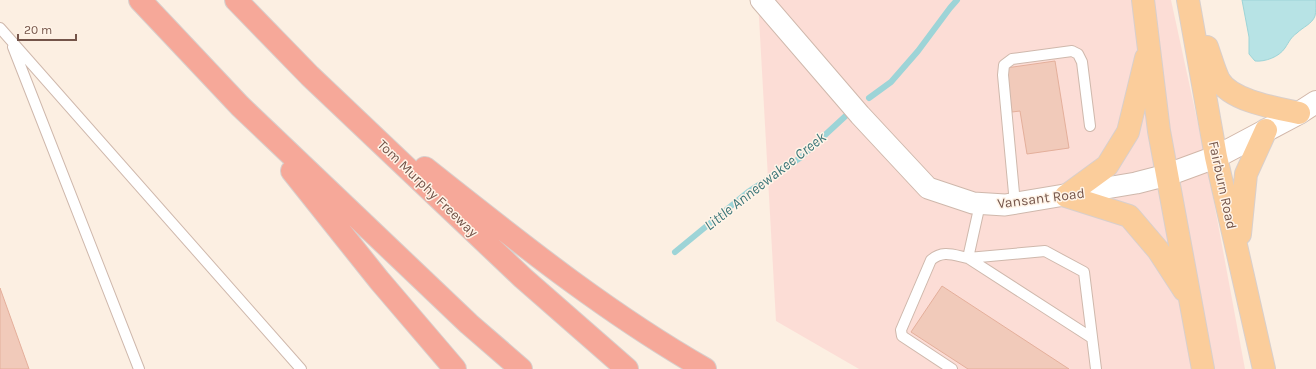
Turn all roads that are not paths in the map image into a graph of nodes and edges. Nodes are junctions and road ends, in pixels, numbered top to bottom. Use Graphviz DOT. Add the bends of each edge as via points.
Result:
graph roads {
  1 [pos="140,0"];
  2 [pos="236,0"];
  3 [pos="761,0"];
  4 [pos="1143,0"];
  5 [pos="1188,0"];
  6 [pos="0,28"];
  7 [pos="10,40"];
  8 [pos="1149,43"];
  9 [pos="310,76"];
  10 [pos="240,106"];
  11 [pos="1307,107"];
  12 [pos="1090,126"];
  13 [pos="1266,130"];
  14 [pos="1216,157"];
  15 [pos="1167,175"];
  16 [pos="1066,196"];
  17 [pos="980,204"];
  18 [pos="1015,204"];
  19 [pos="1238,253"];
  20 [pos="968,258"];
  21 [pos="1190,298"];
  22 [pos="1092,338"];
  23 [pos="139,369"];
  24 [pos="300,369"];
  25 [pos="455,369"];
  26 [pos="521,369"];
  27 [pos="627,369"];
  28 [pos="705,369"];
  29 [pos="952,369"];
  30 [pos="1096,369"];
  31 [pos="1203,369"];
  32 [pos="1264,369"];
  1 -- 10 [label="highway"];
  2 -- 9 [label="highway, Tom Murphy Freeway"];
  3 -- 17 [label="street, Vansant Road" via="860,115 928,188"];
  4 -- 8 [label="main road"];
  5 -- 11 [label="main road" via="1220,80 1234,94 1259,104"];
  5 -- 14 [label="main road, Fairburn Road"];
  6 -- 7 [label="lane"];
  7 -- 23 [label="lane"];
  7 -- 24 [label="lane"];
  8 -- 15 [label="main road"];
  8 -- 16 [label="main road" via="1128,132 1107,166"];
  9 -- 27 [label="highway, Tom Murphy Freeway" via="523,278"];
  9 -- 28 [label="highway" via="539,257 614,312"];
  10 -- 25 [label="highway" via="379,280"];
  10 -- 26 [label="highway" via="469,324"];
  11 -- 13 [label="street, Vansant Road"];
  12 -- 18 [label="lane" via="1082,62 1078,54 1072,51 1012,58 1004,65"];
  13 -- 14 [label="street, Vansant Road"];
  13 -- 19 [label="main road" via="1246,174"];
  14 -- 15 [label="street, Vansant Road"];
  14 -- 19 [label="main road, Fairburn Road"];
  15 -- 16 [label="street, Vansant Road"];
  15 -- 21 [label="main road"];
  16 -- 18 [label="street, Vansant Road"];
  16 -- 21 [label="main road" via="1129,216 1158,250"];
  17 -- 18 [label="street, Vansant Road"];
  17 -- 20 [label="lane"];
  19 -- 32 [label="main road, Fairburn Road"];
  20 -- 22 [label="lane"];
  20 -- 22 [label="lane" via="1045,251 1084,272"];
  20 -- 29 [label="lane" via="937,254 931,260 901,330 902,336"];
  21 -- 31 [label="main road"];
  22 -- 30 [label="lane"];
}
